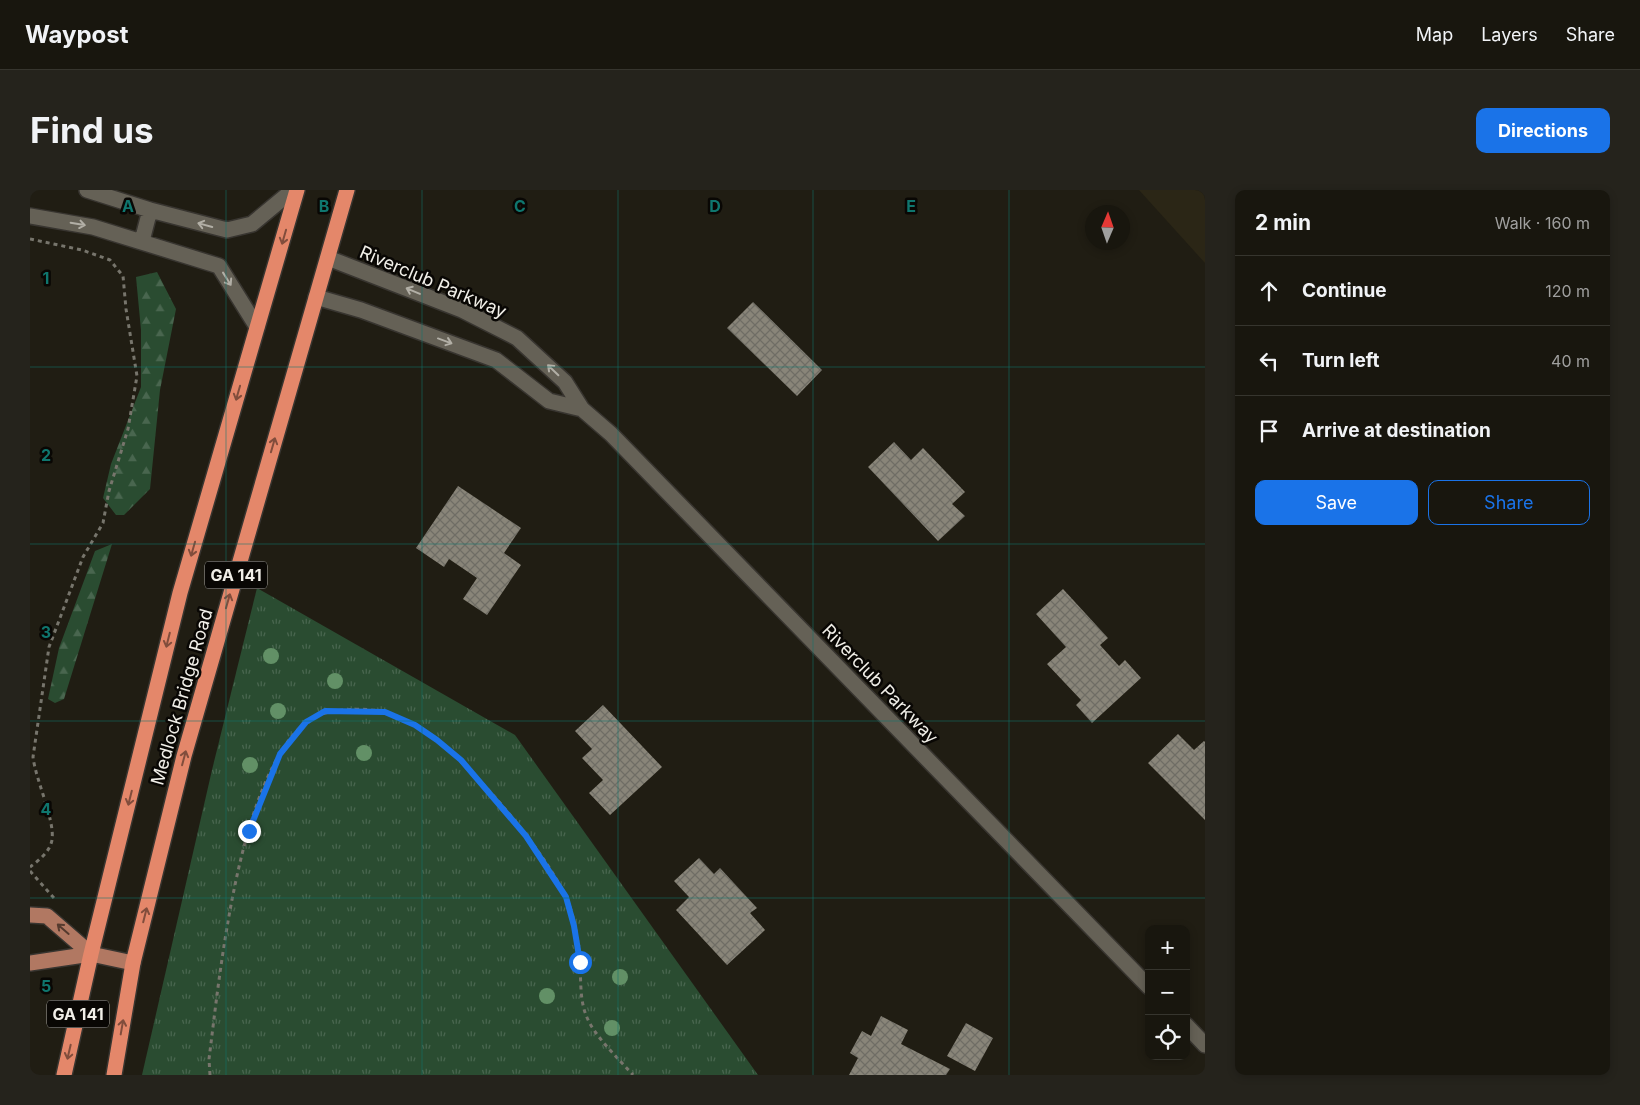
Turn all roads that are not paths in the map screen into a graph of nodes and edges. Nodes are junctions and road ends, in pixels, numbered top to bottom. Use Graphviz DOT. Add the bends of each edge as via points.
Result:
graph roads {
  1 [pos="87,190"];
  2 [pos="292,190"];
  3 [pos="297,190"];
  4 [pos="348,190"];
  5 [pos="150,210"];
  6 [pos="30,216"];
  7 [pos="142,241"];
  8 [pos="328,258"];
  9 [pos="316,296"];
  10 [pos="257,327"];
  11 [pos="582,409"];
  12 [pos="30,915"];
  13 [pos="91,954"];
  14 [pos="30,963"];
  15 [pos="133,963"];
  16 [pos="1145,983"];
  17 [pos="1190,1029"];
  18 [pos="1205,1045"];
  19 [pos="64,1075"];
  20 [pos="114,1075"];
  1 -- 5 [label="street"];
  2 -- 5 [label="street, one-way" via="252,224 226,230"];
  3 -- 10 [label="highway, Medlock Bridge Road / GA 141, one-way"];
  4 -- 8 [label="highway, Medlock Bridge Road / GA 141"];
  5 -- 7 [label="street"];
  6 -- 7 [label="street, one-way" via="93,227"];
  7 -- 10 [label="street, one-way" via="219,266"];
  8 -- 9 [label="highway, Medlock Bridge Road / GA 141"];
  11 -- 8 [label="street, Riverclub Parkway, one-way" via="565,382 517,338 462,310"];
  9 -- 11 [label="street, Riverclub Parkway, one-way" via="496,360 549,401"];
  15 -- 9 [label="highway, Medlock Bridge Road / GA 141, one-way" via="184,756"];
  10 -- 13 [label="highway, Medlock Bridge Road / GA 141, one-way" via="180,593"];
  11 -- 16 [label="street, Riverclub Parkway" via="611,434"];
  13 -- 12 [label="main road, one-way" via="47,916"];
  13 -- 14 [label="main road"];
  13 -- 15 [label="main road"];
  13 -- 19 [label="highway, Medlock Bridge Road / GA 141, one-way"];
  20 -- 15 [label="highway, Medlock Bridge Road / GA 141, one-way"];
  17 -- 18 [label="street"];
}
